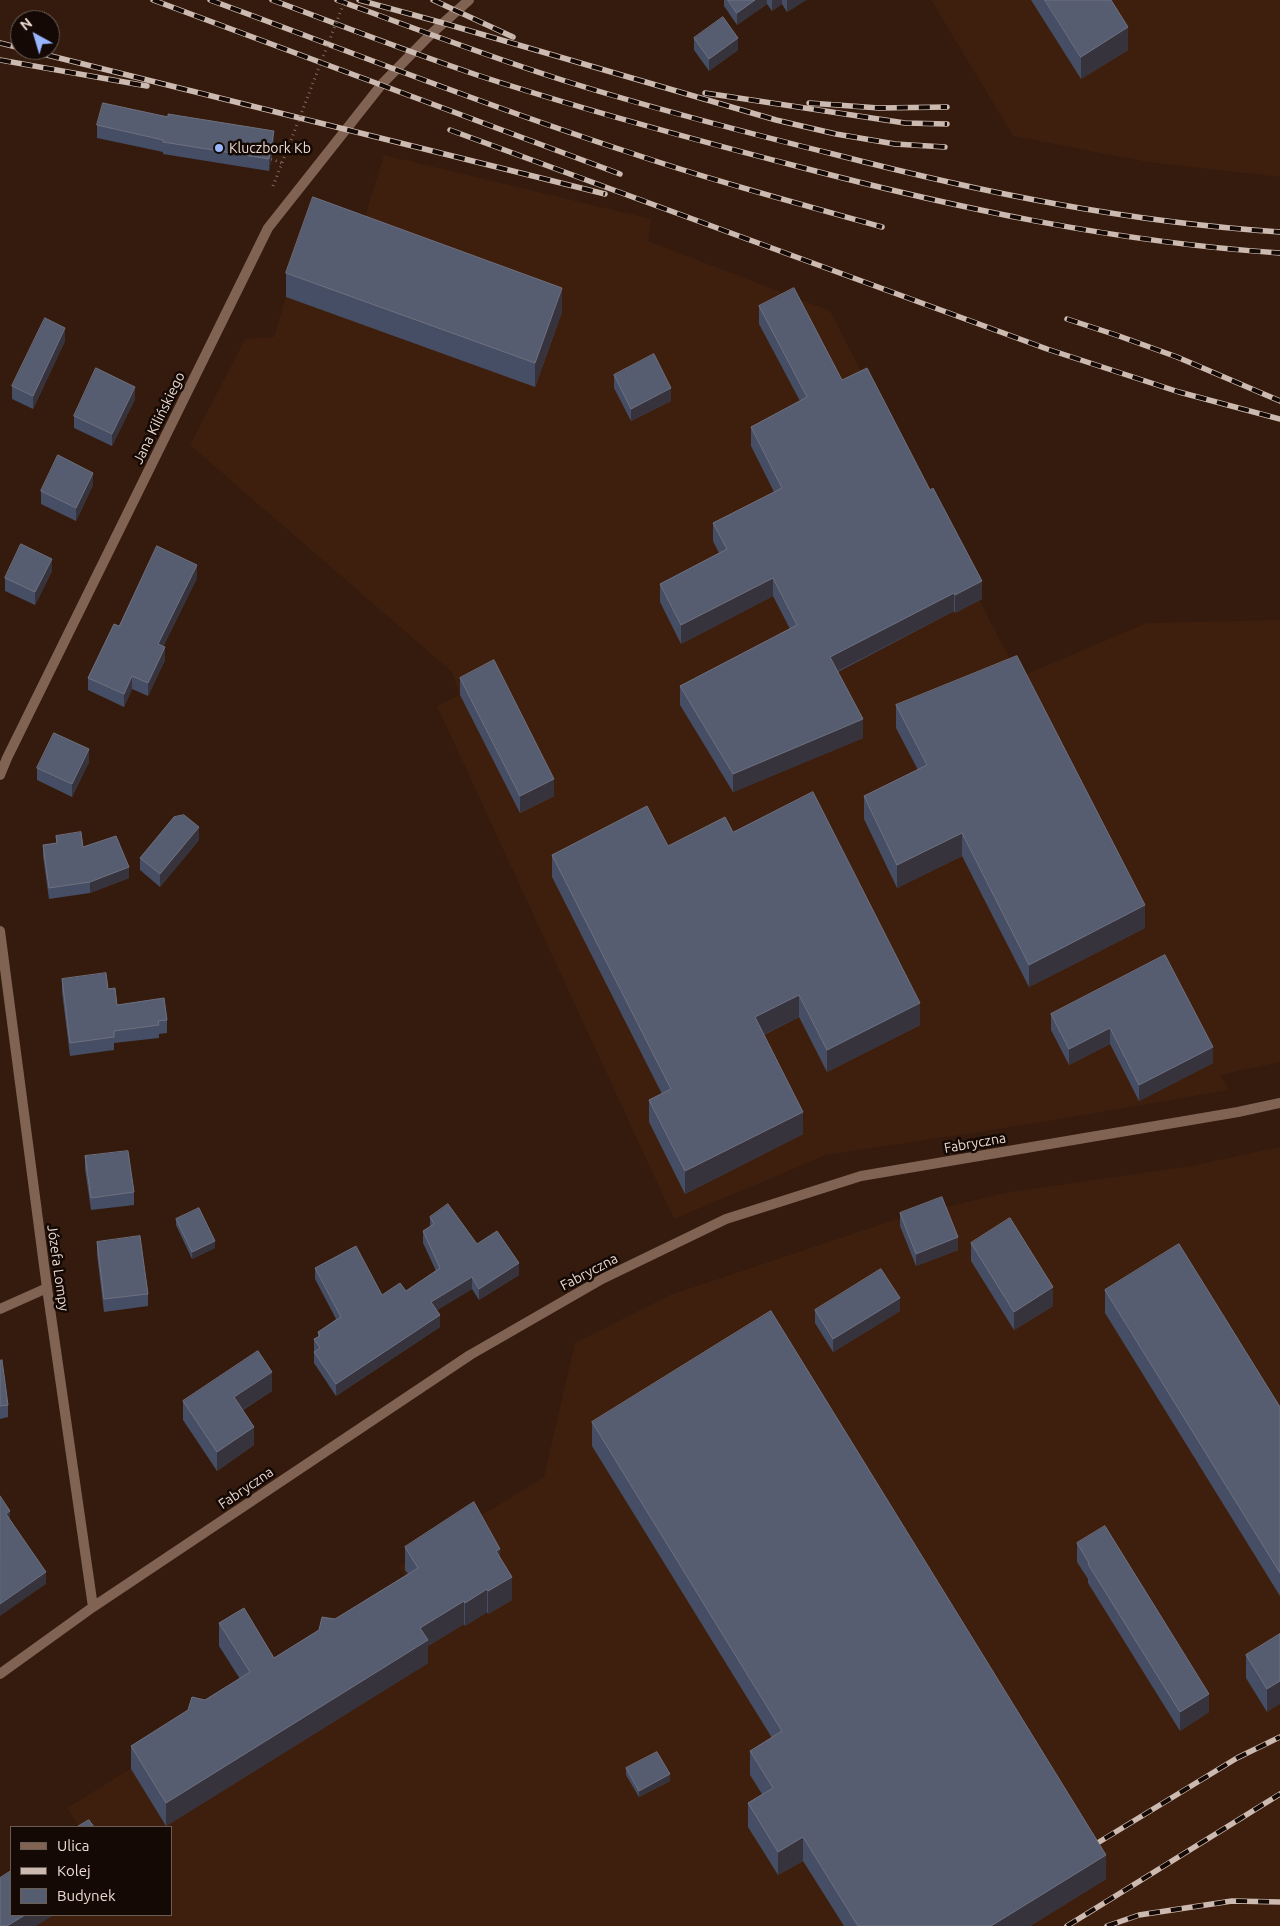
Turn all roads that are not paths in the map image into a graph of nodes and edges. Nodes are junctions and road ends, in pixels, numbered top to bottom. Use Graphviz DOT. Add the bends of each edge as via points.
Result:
graph roads {
  1 [pos="469,0"];
  2 [pos="0,775"];
  3 [pos="0,931"];
  4 [pos="1280,1103"];
  5 [pos="47,1288"];
  6 [pos="0,1309"];
  7 [pos="93,1607"];
  8 [pos="0,1674"];
  1 -- 2 [label="street, Jana Kilińskiego" via="375,92 268,228"];
  3 -- 5 [label="street, Józefa Lompy"];
  4 -- 7 [label="street, Fabryczna" via="861,1176 726,1219 602,1279 470,1355"];
  5 -- 6 [label="street"];
  5 -- 7 [label="street, Józefa Lompy"];
  7 -- 8 [label="street, Fabryczna"];
}
